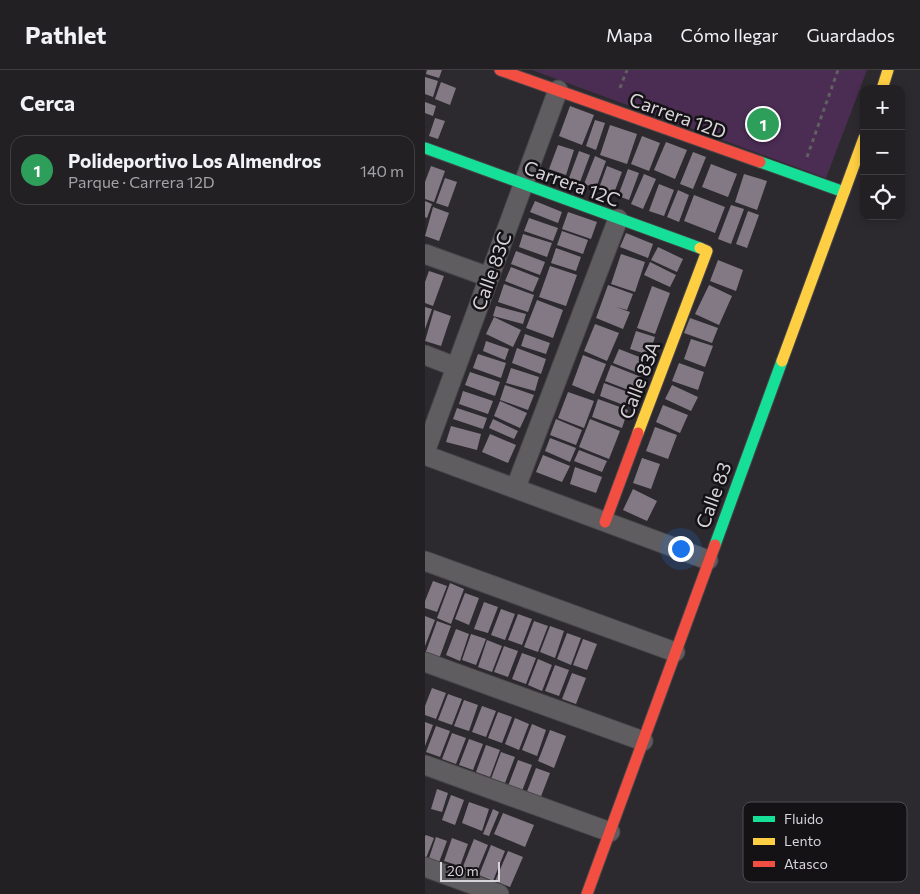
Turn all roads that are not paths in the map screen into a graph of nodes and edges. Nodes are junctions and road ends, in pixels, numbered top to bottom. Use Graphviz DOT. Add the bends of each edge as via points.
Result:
graph roads {
  1 [pos="500,70"];
  2 [pos="888,70"];
  3 [pos="882,85"];
  4 [pos="557,90"];
  5 [pos="425,148"];
  6 [pos="860,149"];
  7 [pos="523,184"];
  8 [pos="844,192"];
  9 [pos="618,219"];
  10 [pos="707,251"];
  11 [pos="425,254"];
  12 [pos="489,277"];
  13 [pos="425,355"];
  14 [pos="456,367"];
  15 [pos="425,454"];
  16 [pos="516,487"];
  17 [pos="605,522"];
  18 [pos="708,560"];
  19 [pos="425,561"];
  20 [pos="675,652"];
  21 [pos="425,662"];
  22 [pos="643,741"];
  23 [pos="425,766"];
  24 [pos="609,832"];
  25 [pos="425,867"];
  26 [pos="499,894"];
  27 [pos="587,894"];
  1 -- 4 [label="street, Carrera 12D"];
  2 -- 3 [label="street"];
  4 -- 7 [label="street, Calle 83C"];
  4 -- 8 [label="street, Carrera 12D"];
  5 -- 7 [label="street, Carrera 12C"];
  6 -- 8 [label="street, Calle 83"];
  7 -- 9 [label="street, Carrera 12C"];
  7 -- 12 [label="street, Calle 83C"];
  8 -- 18 [label="street, Calle 83"];
  9 -- 10 [label="street, Carrera 12C"];
  9 -- 16 [label="street"];
  10 -- 17 [label="street, Calle 83A"];
  11 -- 12 [label="street"];
  12 -- 14 [label="street, Calle 83C"];
  13 -- 14 [label="street"];
  14 -- 15 [label="street, Calle 83C"];
  15 -- 16 [label="street"];
  16 -- 17 [label="street"];
  17 -- 18 [label="street"];
  18 -- 20 [label="street, Calle 83"];
  19 -- 20 [label="street"];
  20 -- 22 [label="street, Calle 83"];
  21 -- 22 [label="street"];
  22 -- 24 [label="street, Calle 83"];
  23 -- 24 [label="street"];
  24 -- 27 [label="street, Calle 83"];
  25 -- 26 [label="street"];
}
